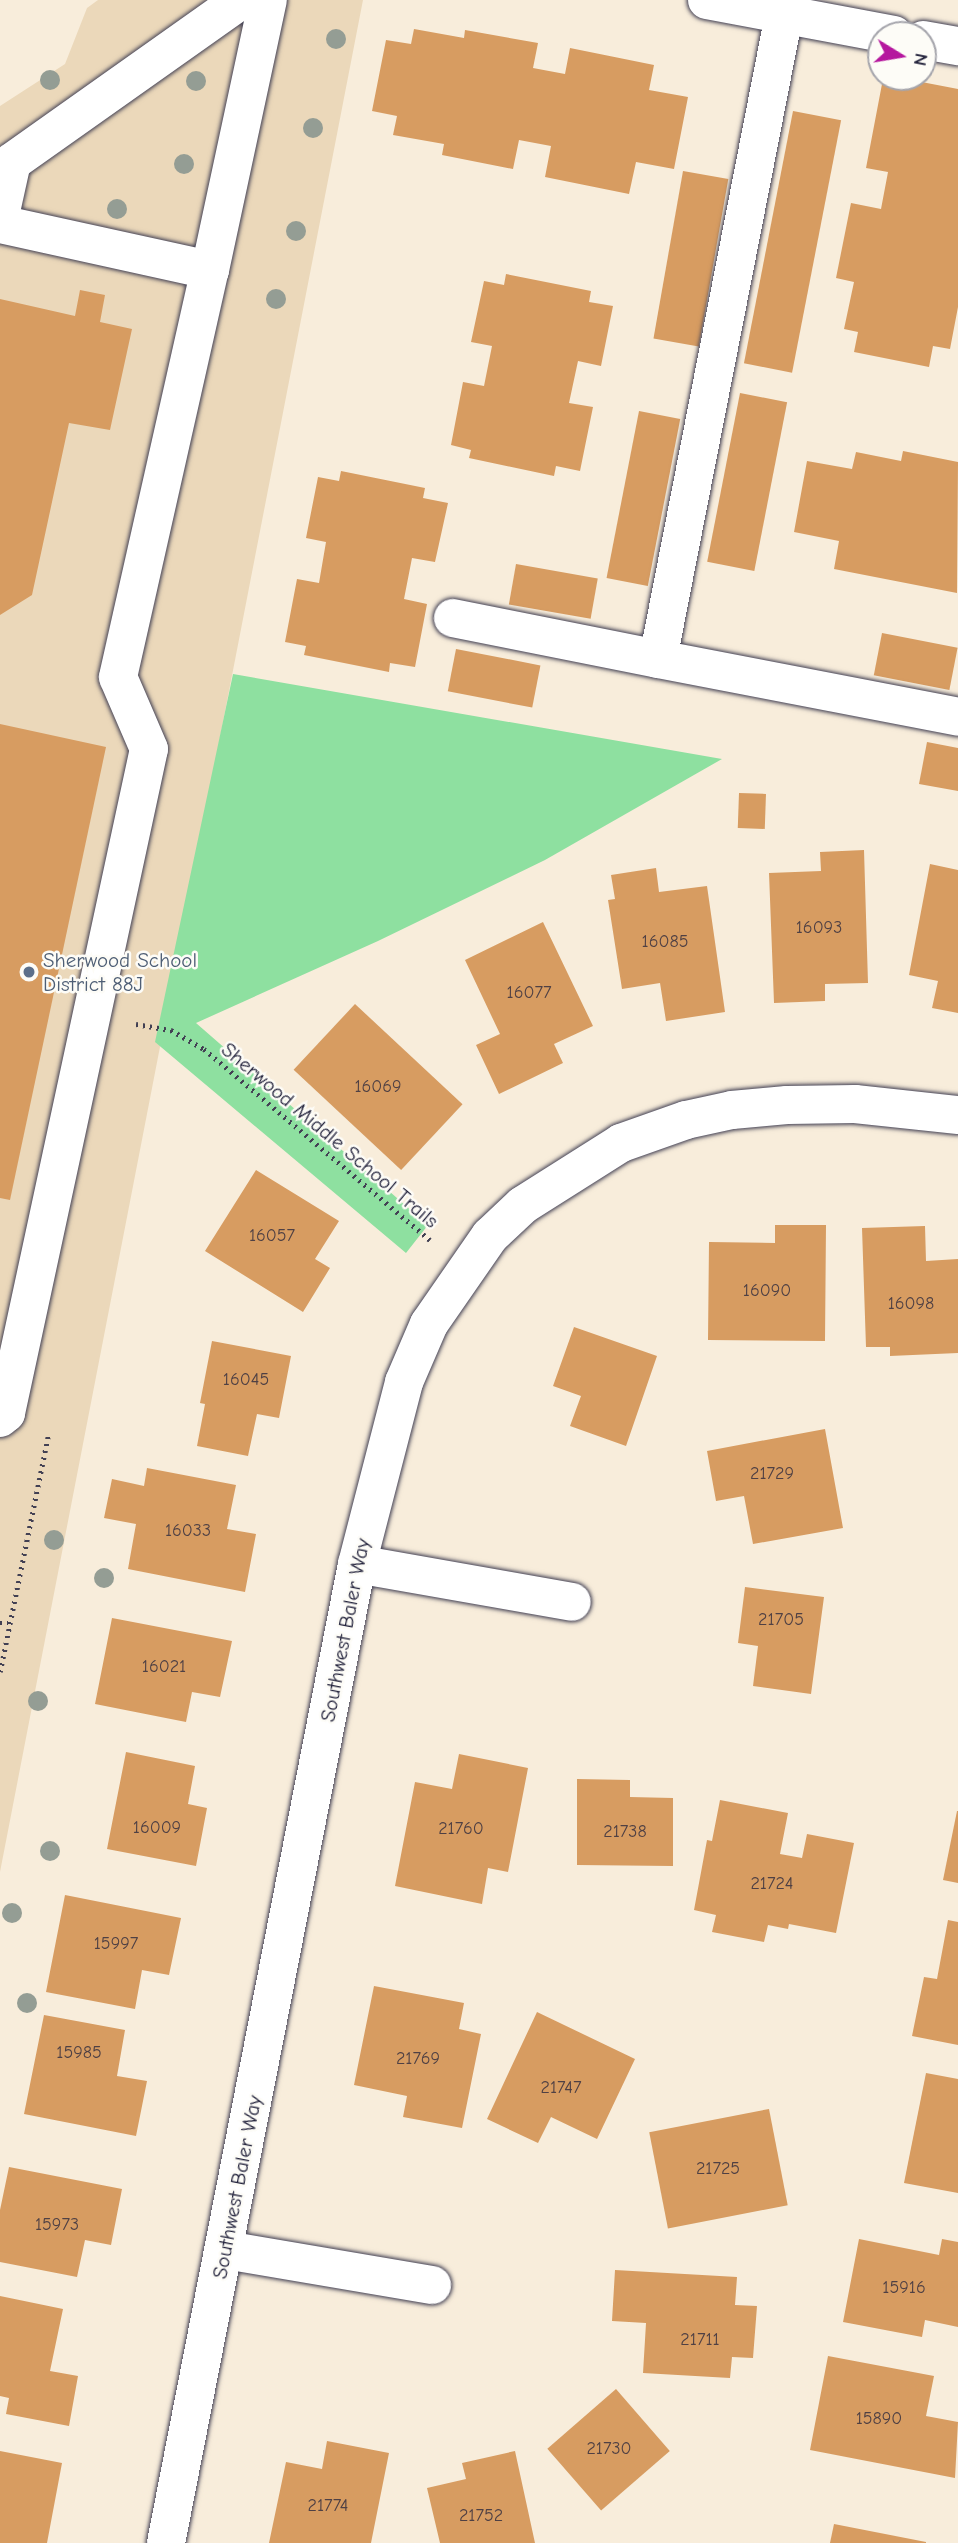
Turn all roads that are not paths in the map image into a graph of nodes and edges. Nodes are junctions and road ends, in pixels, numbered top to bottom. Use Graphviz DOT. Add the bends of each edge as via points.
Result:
graph roads {
  1 [pos="241,0"];
  2 [pos="268,0"];
  3 [pos="707,0"];
  4 [pos="784,15"];
  5 [pos="867,30"];
  6 [pos="937,42"];
  7 [pos="958,46"];
  8 [pos="0,216"];
  9 [pos="0,224"];
  10 [pos="210,270"];
  11 [pos="453,618"];
  12 [pos="658,659"];
  13 [pos="958,717"];
  14 [pos="958,1115"];
  15 [pos="0,1418"];
  16 [pos="357,1564"];
  17 [pos="572,1602"];
  18 [pos="225,2250"];
  19 [pos="432,2286"];
  20 [pos="166,2543"];
  1 -- 8 [label="street" via="12,162"];
  2 -- 10 [label="street"];
  3 -- 4 [label="street"];
  4 -- 5 [label="street"];
  4 -- 12 [label="street"];
  6 -- 7 [label="street"];
  9 -- 10 [label="street"];
  10 -- 15 [label="street" via="118,677 149,749 6,1413"];
  11 -- 12 [label="street"];
  12 -- 13 [label="street"];
  14 -- 16 [label="street, Southwest Baler Way" via="814,1104 732,1110 686,1119 621,1143 523,1205 490,1236 429,1324 404,1382"];
  16 -- 17 [label="street"];
  16 -- 18 [label="street, Southwest Baler Way"];
  18 -- 19 [label="street"];
  18 -- 20 [label="street, Southwest Baler Way"];
}
